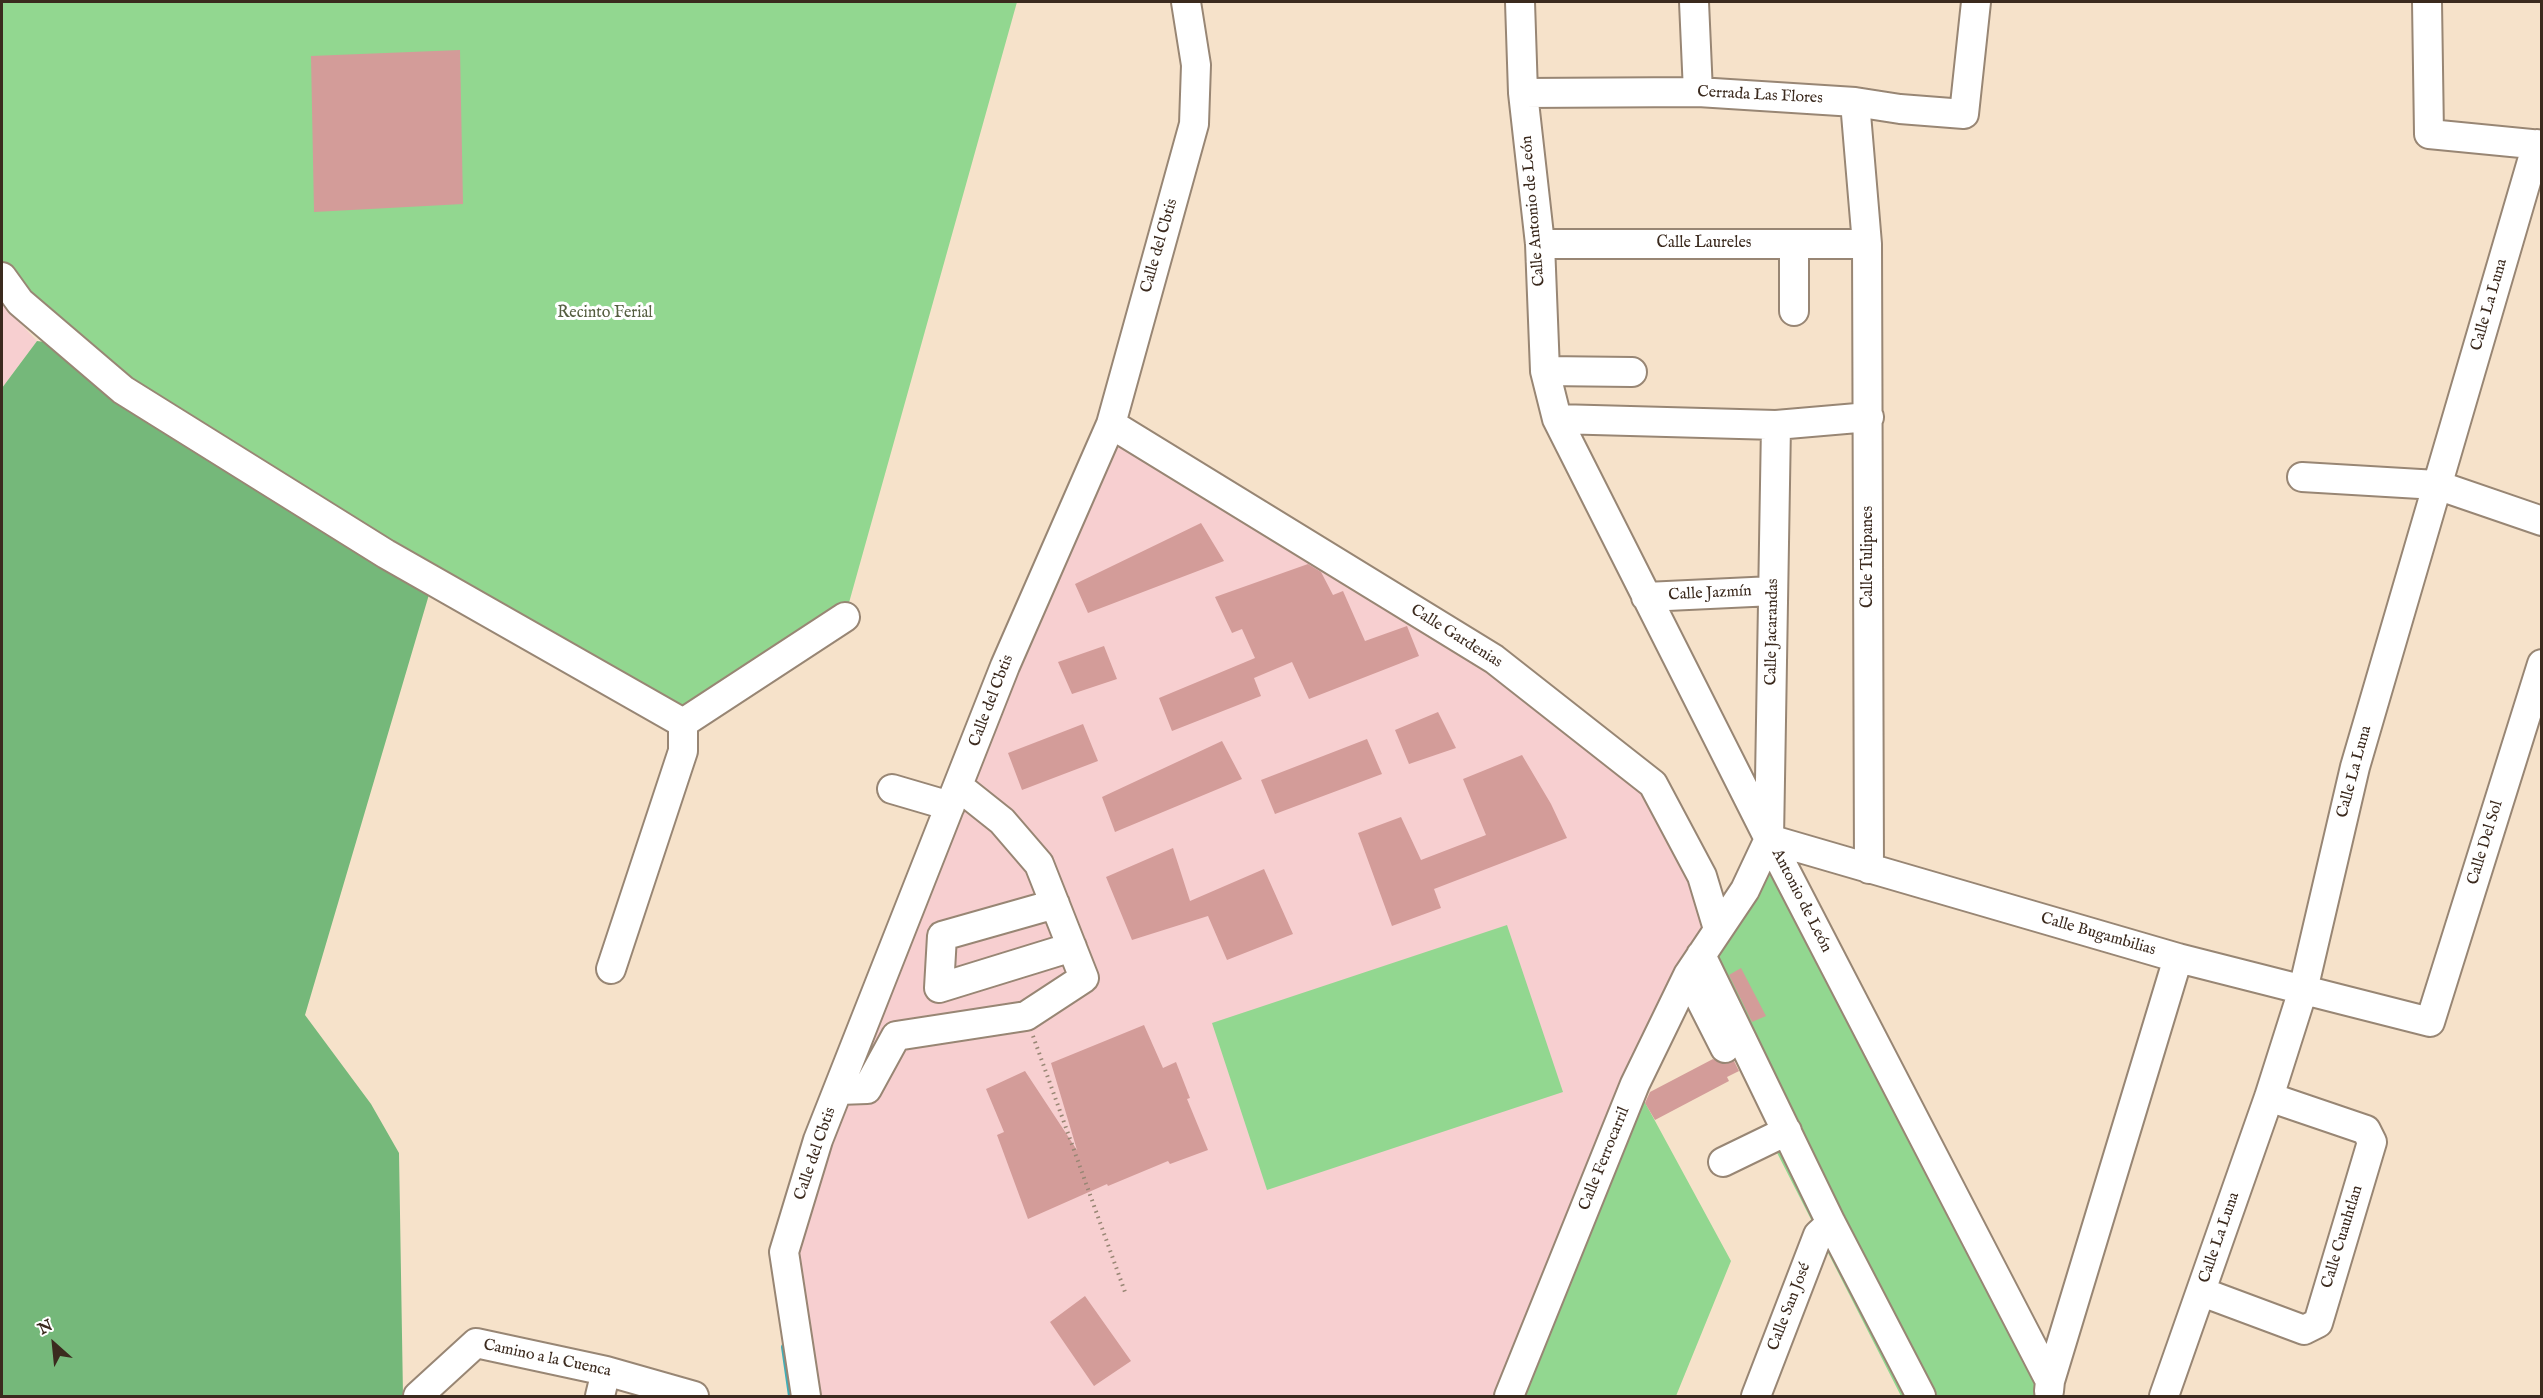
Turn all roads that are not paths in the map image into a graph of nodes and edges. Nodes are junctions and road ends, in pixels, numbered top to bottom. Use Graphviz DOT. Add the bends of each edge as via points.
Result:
graph roads {
  1 [pos="1186,2"];
  2 [pos="1520,2"];
  3 [pos="1694,2"];
  4 [pos="1976,2"];
  5 [pos="2427,2"];
  6 [pos="1698,92"];
  7 [pos="1523,93"];
  8 [pos="1855,102"];
  9 [pos="2539,145"];
  10 [pos="1540,244"];
  11 [pos="1794,244"];
  12 [pos="1867,244"];
  13 [pos="2,277"];
  14 [pos="1794,311"];
  15 [pos="1545,371"];
  16 [pos="1632,372"];
  17 [pos="1869,417"];
  18 [pos="1557,419"];
  19 [pos="1111,424"];
  20 [pos="1776,424"];
  21 [pos="2302,477"];
  22 [pos="2437,484"];
  23 [pos="2541,521"];
  24 [pos="1773,591"];
  25 [pos="1646,597"];
  26 [pos="845,617"];
  27 [pos="2541,664"];
  28 [pos="684,723"];
  29 [pos="892,789"];
  30 [pos="954,796"];
  31 [pos="1769,839"];
  32 [pos="1869,869"];
  33 [pos="1055,904"];
  34 [pos="1718,929"];
  35 [pos="1072,947"];
  36 [pos="2178,958"];
  37 [pos="1694,965"];
  38 [pos="610,969"];
  39 [pos="2303,990"];
  40 [pos="2430,1022"];
  41 [pos="839,1090"];
  42 [pos="2269,1097"];
  43 [pos="1779,1135"];
  44 [pos="1723,1162"];
  45 [pos="1825,1229"];
  46 [pos="2202,1292"];
  47 [pos="603,1384"];
  48 [pos="2049,1389"];
  49 [pos="1765,1390"];
  50 [pos="418,1396"];
  51 [pos="694,1396"];
  52 [pos="806,1396"];
  53 [pos="1509,1396"];
  54 [pos="1900,1396"];
  55 [pos="1921,1396"];
  56 [pos="2164,1396"];
  1 -- 19 [label="street, Calle del Cbtis" via="1196,65 1194,124"];
  2 -- 7 [label="street, Calle Antonio de León"];
  3 -- 6 [label="street"];
  4 -- 8 [label="street, Cerrada Las Flores" via="1964,114 1900,110"];
  5 -- 9 [label="street" via="2429,134"];
  6 -- 7 [label="street, Cerrada Las Flores"];
  6 -- 8 [label="street, Cerrada Las Flores"];
  7 -- 10 [label="street, Calle Antonio de León"];
  8 -- 12 [label="street"];
  9 -- 22 [label="street, Calle La Luna"];
  10 -- 11 [label="street, Calle Laureles"];
  10 -- 15 [label="street, Calle Antonio de León"];
  11 -- 12 [label="street, Calle Laureles"];
  11 -- 14 [label="street"];
  12 -- 17 [label="street, Calle Tulipanes"];
  13 -- 28 [label="street" via="20,302 123,390 386,554"];
  15 -- 16 [label="street"];
  15 -- 18 [label="street, Calle Antonio de León"];
  17 -- 20 [label="street"];
  17 -- 32 [label="street, Calle Tulipanes"];
  18 -- 20 [label="street"];
  18 -- 25 [label="street, Antonio de León"];
  19 -- 30 [label="street, Calle del Cbtis" via="1009,655"];
  19 -- 34 [label="street, Calle Gardenias" via="1494,659 1653,784 1702,876"];
  20 -- 24 [label="street, Calle Jacarandas"];
  21 -- 22 [label="street"];
  22 -- 23 [label="street"];
  22 -- 39 [label="street, Calle La Luna" via="2355,767"];
  24 -- 25 [label="street, Calle Jazmín"];
  24 -- 31 [label="street, Calle Jacarandas"];
  25 -- 31 [label="street, Antonio de León"];
  26 -- 28 [label="street"];
  27 -- 40 [label="street, Calle Del Sol"];
  28 -- 38 [label="street" via="683,751"];
  29 -- 30 [label="street"];
  30 -- 33 [label="street" via="1002,821 1039,864"];
  30 -- 41 [label="street, Calle del Cbtis"];
  31 -- 32 [label="street, Calle Bugambilias"];
  31 -- 34 [label="street, Calle Ferrocarril" via="1745,890"];
  31 -- 48 [label="street, Antonio de León"];
  32 -- 36 [label="street, Calle Bugambilias"];
  33 -- 35 [label="street"];
  33 -- 35 [label="street" via="942,936 939,988"];
  34 -- 37 [label="street, Calle Ferrocarril"];
  35 -- 41 [label="street" via="1084,978 1026,1016 896,1036 867,1089"];
  36 -- 39 [label="street, Calle Bugambilias"];
  36 -- 48 [label="street"];
  37 -- 43 [label="street"];
  37 -- 53 [label="street, Calle Ferrocarril" via="1635,1084"];
  39 -- 40 [label="street, Calle Bugambilias"];
  39 -- 42 [label="street, Calle La Luna"];
  41 -- 52 [label="street, Calle del Cbtis" via="818,1140 784,1252"];
  42 -- 46 [label="street, Calle La Luna"];
  42 -- 46 [label="street, Calle Cuauhtlan" via="2366,1130 2372,1142 2318,1323 2304,1330"];
  43 -- 44 [label="street"];
  43 -- 45 [label="street"];
  45 -- 49 [label="street, Calle San José"];
  45 -- 54 [label="street"];
  45 -- 55 [label="street"];
  46 -- 56 [label="street, Calle La Luna"];
  47 -- 50 [label="street, Camino a la Cuenca" via="476,1343"];
  47 -- 51 [label="street, Camino a la Cuenca"];
}
